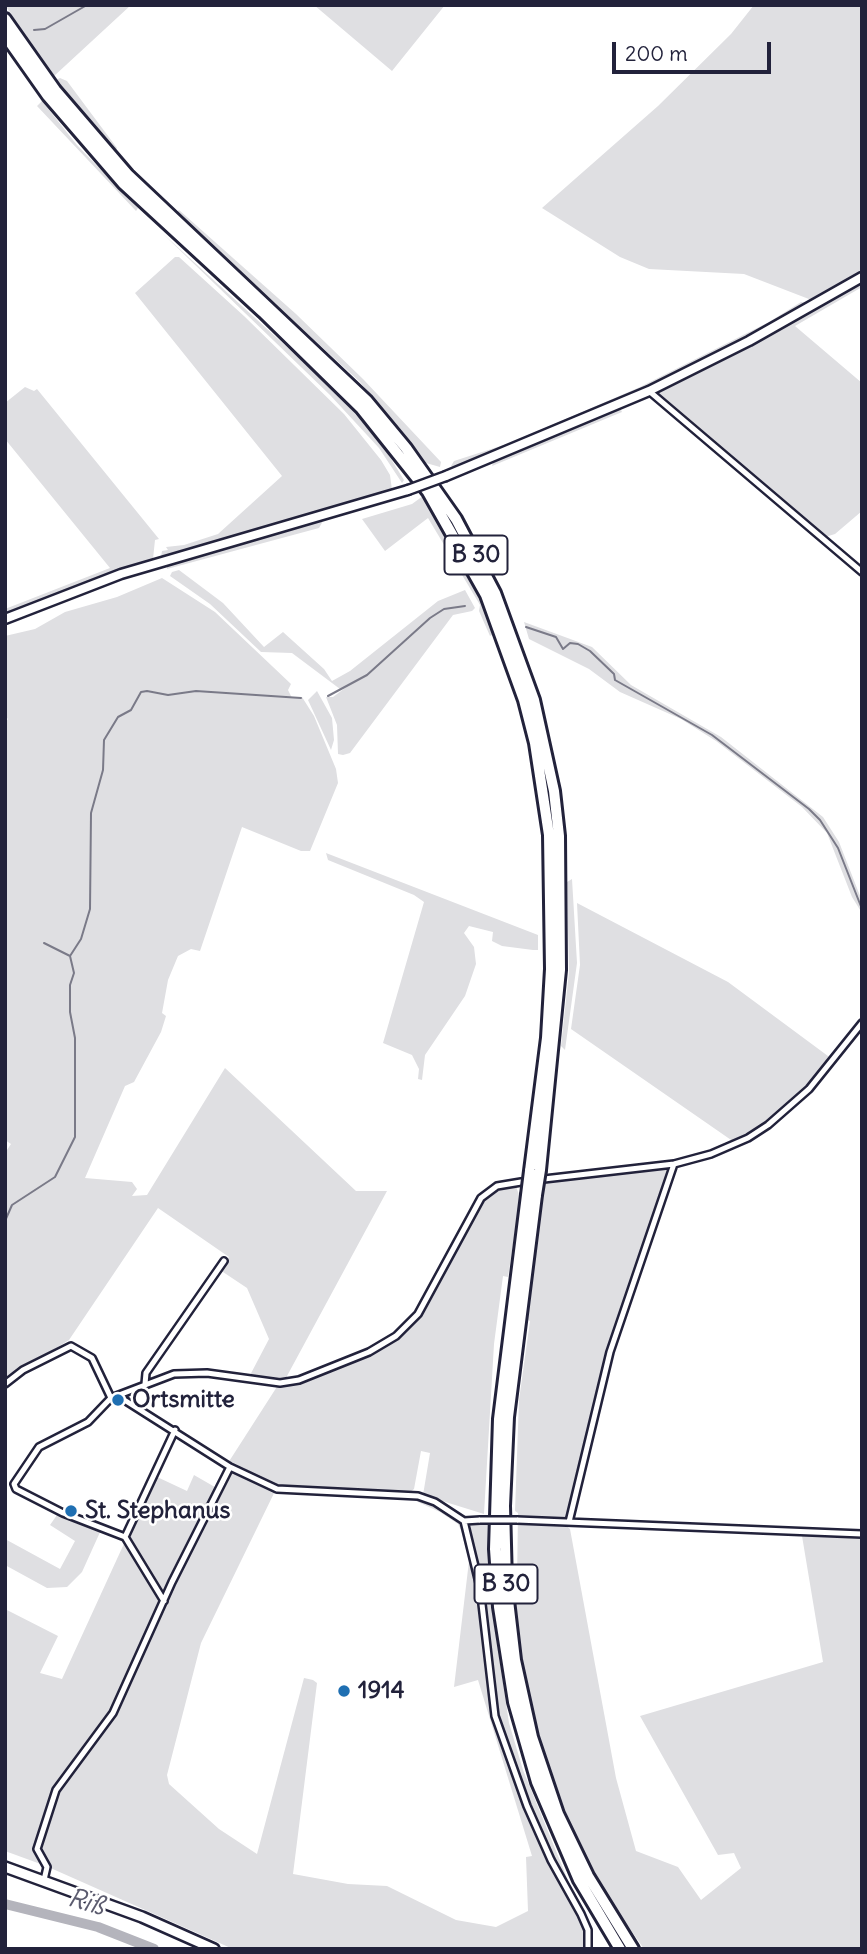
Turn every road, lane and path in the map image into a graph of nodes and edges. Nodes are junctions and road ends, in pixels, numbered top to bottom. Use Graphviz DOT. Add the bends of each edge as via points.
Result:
graph roads {
  1 [pos="5,19"];
  2 [pos="5,35"];
  3 [pos="39,76"];
  4 [pos="862,277"];
  5 [pos="649,391"];
  6 [pos="862,572"];
  7 [pos="5,619"];
  8 [pos="862,1023"];
  9 [pos="674,1164"];
  10 [pos="538,1173"];
  11 [pos="522,1182"];
  12 [pos="532,1195"];
  13 [pos="224,1261"];
  14 [pos="5,1384"];
  15 [pos="145,1384"];
  16 [pos="135,1388"];
  17 [pos="118,1396"];
  18 [pos="111,1398"];
  19 [pos="135,1406"];
  20 [pos="175,1430"];
  21 [pos="230,1467"];
  22 [pos="464,1521"];
  23 [pos="569,1522"];
  24 [pos="862,1534"];
  25 [pos="125,1537"];
  26 [pos="164,1601"];
  27 [pos="5,1867"];
  28 [pos="44,1880"];
  29 [pos="214,1949"];
  30 [pos="588,1949"];
  31 [pos="621,1949"];
  32 [pos="633,1949"];
  1 -- 3 [label="highway, B 30"];
  2 -- 3 [label="highway, B 30"];
  3 -- 10 [label="highway, B 30" via="137,184 368,401 456,519 495,593 534,700 559,836 560,970"];
  4 -- 5 [label="street"];
  5 -- 6 [label="street"];
  5 -- 7 [label="street, bridge" via="408,490 121,574"];
  8 -- 9 [label="street" via="809,1090 768,1125 728,1147"];
  9 -- 10 [label="street"];
  9 -- 23 [label="street" via="610,1352"];
  10 -- 12 [label="highway, B 30, bridge"];
  11 -- 15 [label="street" via="497,1186 481,1198 426,1302 396,1336 335,1368 280,1383 207,1373 174,1374"];
  12 -- 31 [label="highway, B 30" via="497,1443 495,1549 504,1648 520,1727 543,1799 579,1880"];
  12 -- 32 [label="highway, B 30" via="508,1417 504,1506 515,1660 532,1737 558,1814 588,1876"];
  13 -- 15 [label="street" via="146,1373"];
  14 -- 18 [label="street" via="71,1346 92,1358"];
  15 -- 16 [label="street"];
  16 -- 17 [label="street"];
  16 -- 19 [label="street"];
  17 -- 18 [label="street"];
  17 -- 19 [label="street"];
  18 -- 25 [label="street" via="88,1422 39,1447 14,1486 63,1513"];
  19 -- 20 [label="street"];
  20 -- 21 [label="street"];
  20 -- 25 [label="street"];
  21 -- 22 [label="street" via="291,1492 418,1496"];
  21 -- 26 [label="street"];
  22 -- 23 [label="street, bridge"];
  22 -- 30 [label="street" via="480,1587 495,1716 527,1806 581,1914"];
  23 -- 24 [label="street"];
  25 -- 26 [label="street"];
  26 -- 28 [label="street" via="113,1713 56,1790 37,1849 47,1867"];
  27 -- 28 [label="main road"];
  28 -- 29 [label="main road"];
}
